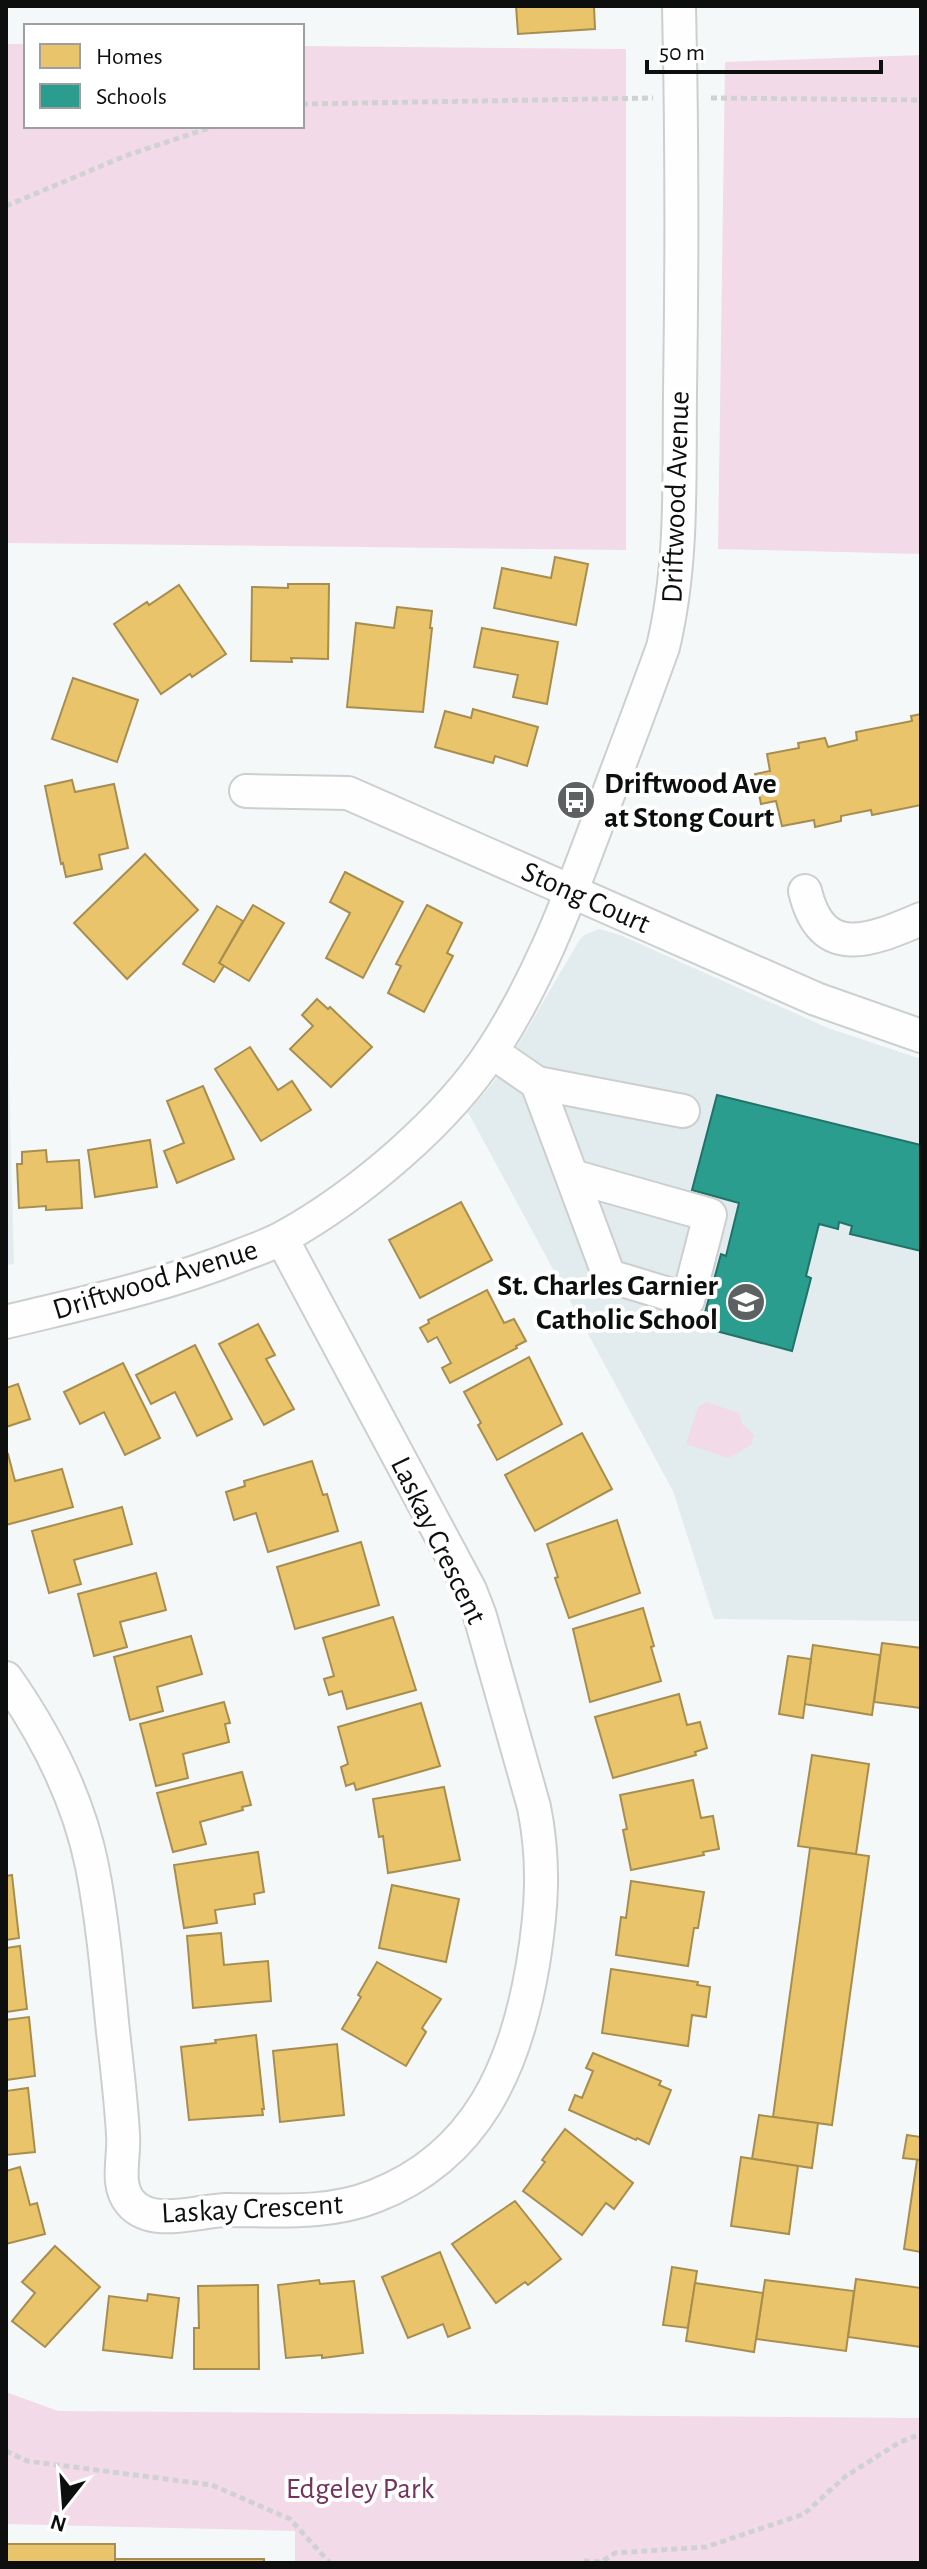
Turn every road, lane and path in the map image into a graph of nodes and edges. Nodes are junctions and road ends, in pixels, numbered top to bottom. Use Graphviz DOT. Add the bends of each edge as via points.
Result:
graph roads {
  1 [pos="679,6"];
  2 [pos="664,98"];
  3 [pos="698,98"];
  4 [pos="921,100"];
  5 [pos="304,104"];
  6 [pos="209,128"];
  7 [pos="6,206"];
  8 [pos="246,791"];
  9 [pos="805,891"];
  10 [pos="572,892"];
  11 [pos="921,919"];
  12 [pos="921,1036"];
  13 [pos="492,1052"];
  14 [pos="537,1083"];
  15 [pos="683,1111"];
  16 [pos="572,1176"];
  17 [pos="282,1239"];
  18 [pos="6,1322"];
  19 [pos="6,1678"];
  20 [pos="921,2434"];
  21 [pos="6,2451"];
  22 [pos="584,2561"];
  23 [pos="330,2563"];
  24 [pos="601,2563"];
  1 -- 10 [label="street, Driftwood Avenue" via="681,330 674,596 663,647"];
  2 -- 5 [label="path"];
  3 -- 4 [label="path"];
  6 -- 7 [label="path"];
  8 -- 10 [label="street, Stong Court" via="348,793"];
  9 -- 11 [label="street" via="820,925 841,938 881,936"];
  10 -- 12 [label="street, Stong Court" via="816,999"];
  10 -- 13 [label="street, Driftwood Avenue" via="538,971"];
  13 -- 14 [label="street"];
  13 -- 17 [label="street, Driftwood Avenue" via="408,1145 336,1204"];
  14 -- 15 [label="street"];
  14 -- 16 [label="street"];
  16 -- 16 [label="street" via="710,1215 688,1300 609,1276"];
  17 -- 18 [label="street, Driftwood Avenue" via="174,1278"];
  17 -- 19 [label="street, Laskay Crescent" via="470,1590 534,1807 542,1903 520,2029 480,2115 442,2157 413,2180 333,2208 164,2216 139,2211 129,2201 123,2191 123,2135 92,1864 61,1772"];
  20 -- 24 [label="path" via="846,2476 804,2514 706,2547 615,2553"];
  21 -- 23 [label="path" via="27,2461 212,2485 290,2519"];
  22 -- 24 [label="path"];
}
